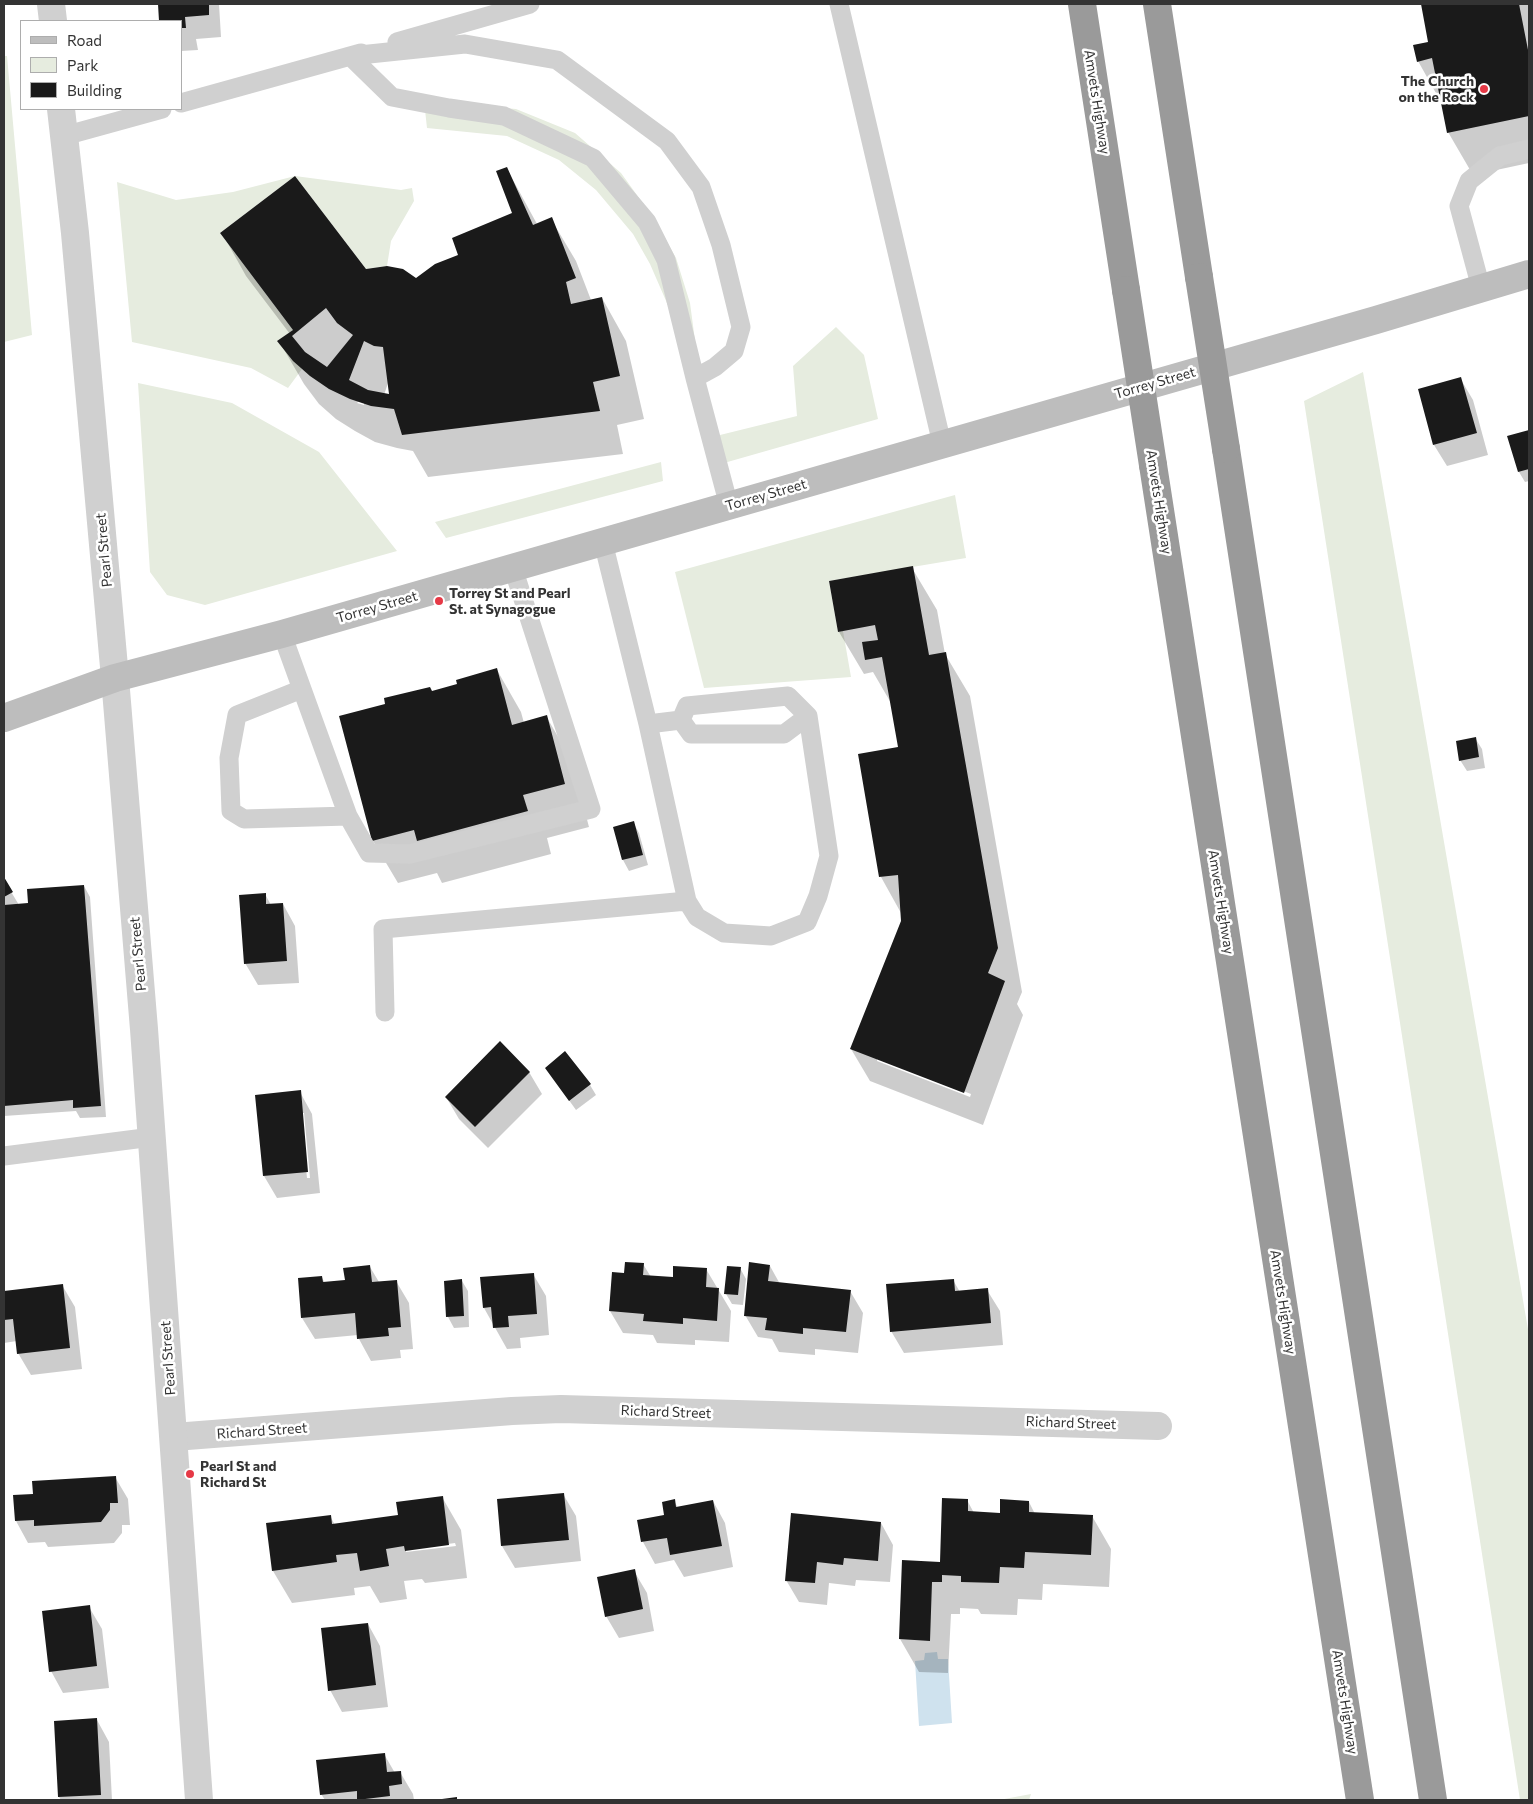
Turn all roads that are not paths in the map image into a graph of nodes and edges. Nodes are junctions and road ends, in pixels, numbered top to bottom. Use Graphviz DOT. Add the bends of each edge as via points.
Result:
graph roads {
  1 [pos="51,4"];
  2 [pos="530,4"];
  3 [pos="840,4"];
  4 [pos="1082,4"];
  5 [pos="1157,4"];
  6 [pos="53,20"];
  7 [pos="350,56"];
  8 [pos="182,103"];
  9 [pos="61,110"];
  10 [pos="158,110"];
  11 [pos="64,136"];
  12 [pos="1529,150"];
  13 [pos="1529,274"];
  14 [pos="1481,288"];
  15 [pos="695,378"];
  16 [pos="942,444"];
  17 [pos="729,506"];
  18 [pos="603,542"];
  19 [pos="513,568"];
  20 [pos="282,634"];
  21 [pos="115,678"];
  22 [pos="302,689"];
  23 [pos="808,716"];
  24 [pos="4,718"];
  25 [pos="682,720"];
  26 [pos="648,724"];
  27 [pos="348,816"];
  28 [pos="687,901"];
  29 [pos="384,1012"];
  30 [pos="152,1137"];
  31 [pos="4,1156"];
  32 [pos="1158,1426"];
  33 [pos="174,1437"];
  34 [pos="199,1800"];
  35 [pos="1360,1800"];
  36 [pos="1433,1800"];
  1 -- 6 [label="street"];
  2 -- 7 [label="lane"];
  3 -- 16 [label="lane"];
  4 -- 35 [label="highway, Amvets Highway, bridge"];
  5 -- 36 [label="highway, bridge"];
  7 -- 8 [label="lane"];
  7 -- 15 [label="lane" via="392,97 504,116 593,158 647,222 666,260"];
  7 -- 15 [label="lane" via="466,44 557,60 667,141 701,187 721,245 741,327 734,350 715,367"];
  9 -- 11 [label="street, Pearl Street"];
  10 -- 11 [label="lane"];
  11 -- 21 [label="street, Pearl Street"];
  12 -- 14 [label="lane" via="1500,156 1469,181 1459,206"];
  13 -- 14 [label="main road, Torrey Street"];
  14 -- 16 [label="main road, Torrey Street"];
  15 -- 17 [label="lane"];
  16 -- 17 [label="main road, Torrey Street"];
  17 -- 18 [label="main road, Torrey Street"];
  18 -- 19 [label="main road, Torrey Street"];
  18 -- 26 [label="lane"];
  19 -- 20 [label="main road, Torrey Street"];
  19 -- 27 [label="lane" via="591,809 410,854 369,853"];
  20 -- 21 [label="main road, Torrey Street"];
  20 -- 22 [label="lane"];
  21 -- 24 [label="main road, Torrey Street"];
  21 -- 30 [label="street, Pearl Street"];
  22 -- 27 [label="lane"];
  22 -- 27 [label="lane" via="237,714 229,758 231,811 244,819"];
  23 -- 25 [label="lane" via="784,734 691,734"];
  23 -- 25 [label="lane" via="788,696 688,706"];
  23 -- 28 [label="lane" via="829,856 807,922 771,936 724,933 697,917"];
  25 -- 26 [label="lane"];
  26 -- 28 [label="lane"];
  28 -- 29 [label="lane" via="383,929"];
  30 -- 31 [label="lane"];
  30 -- 33 [label="street, Pearl Street"];
  32 -- 33 [label="street, Richard Street" via="561,1409"];
  33 -- 34 [label="street, Pearl Street"];
}
